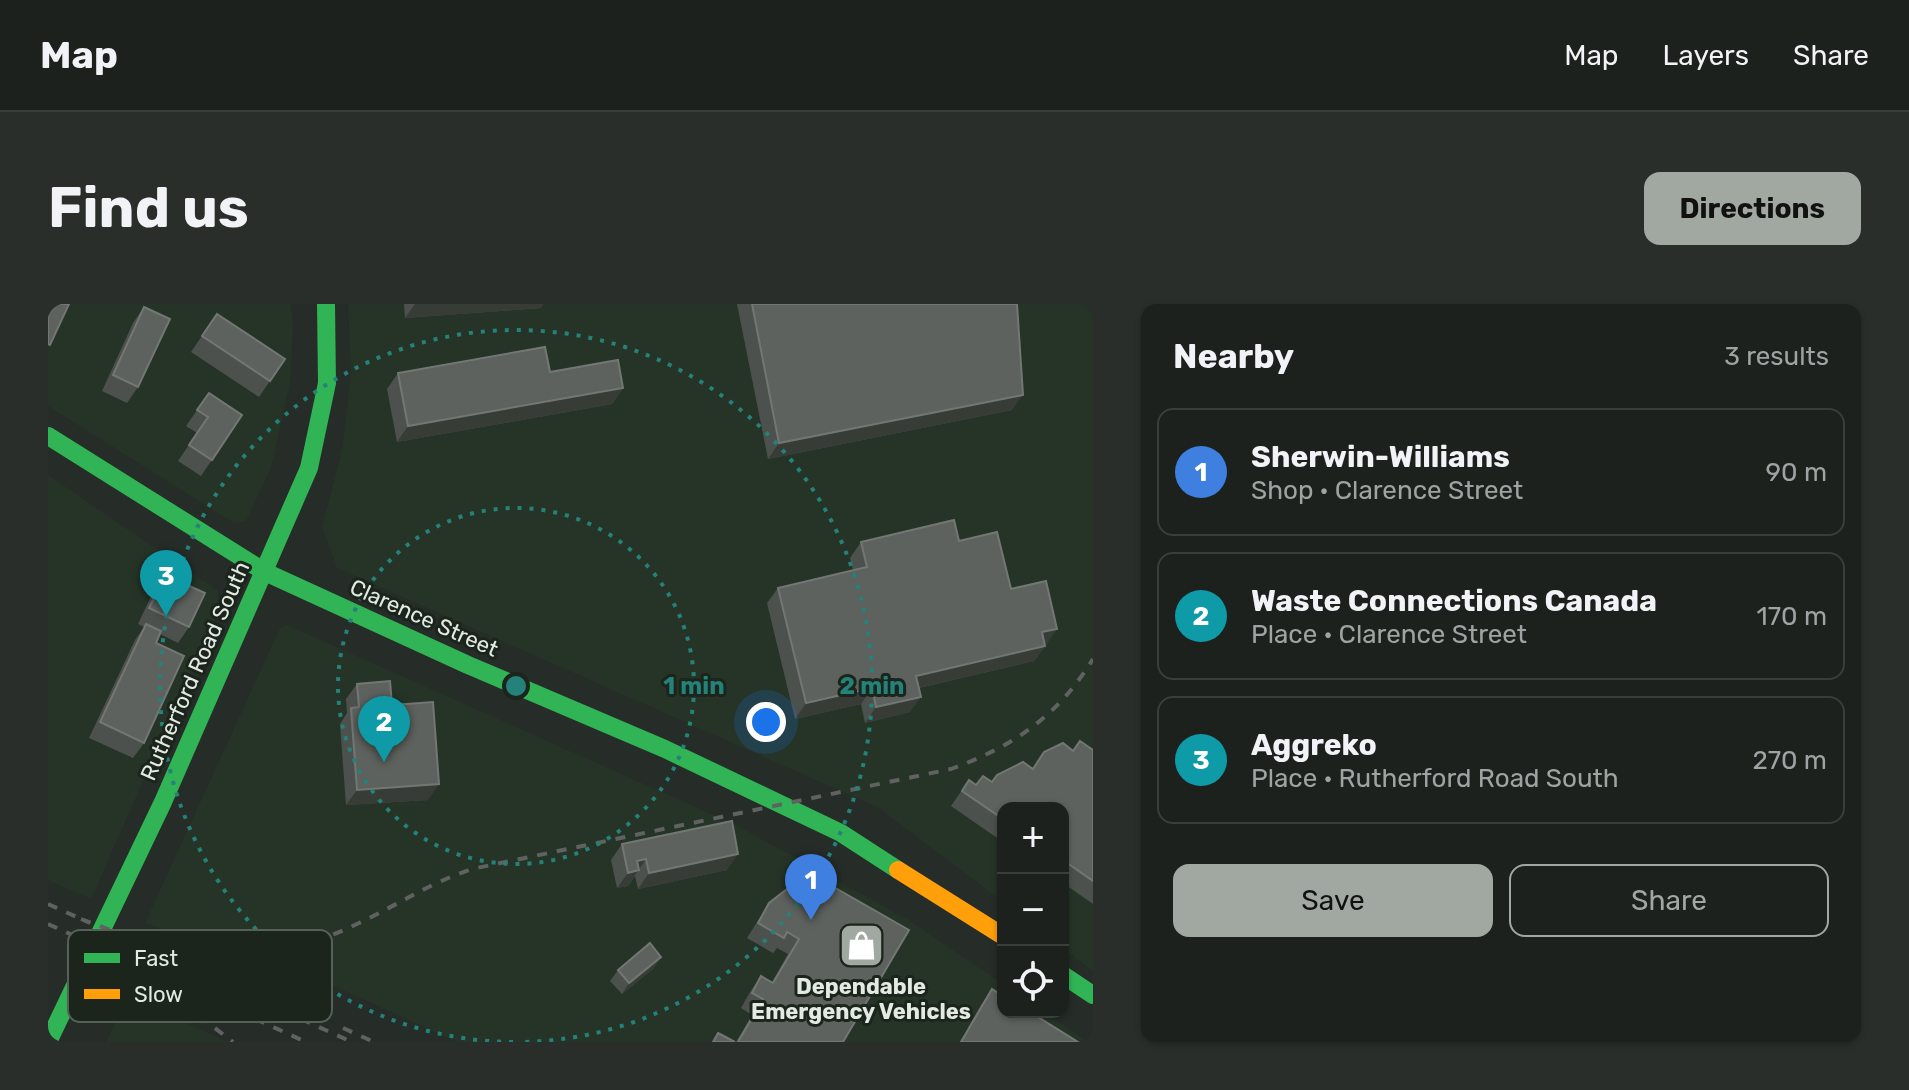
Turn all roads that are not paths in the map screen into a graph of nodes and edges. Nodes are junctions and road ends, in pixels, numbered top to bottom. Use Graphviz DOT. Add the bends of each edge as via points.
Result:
graph roads {
  1 [pos="326,304"];
  2 [pos="48,436"];
  3 [pos="265,572"];
  4 [pos="102,930"];
  5 [pos="997,932"];
  6 [pos="1069,979"];
  7 [pos="1093,995"];
  8 [pos="68,1000"];
  9 [pos="48,1042"];
  1 -- 3 [label="street, Rutherford Road South" via="327,383 320,424 309,468"];
  2 -- 3 [label="street, Clarence Street"];
  3 -- 4 [label="street, Rutherford Road South"];
  3 -- 5 [label="street, Clarence Street" via="841,833"];
  6 -- 7 [label="street"];
  8 -- 9 [label="street, Rutherford Road South"];
}
